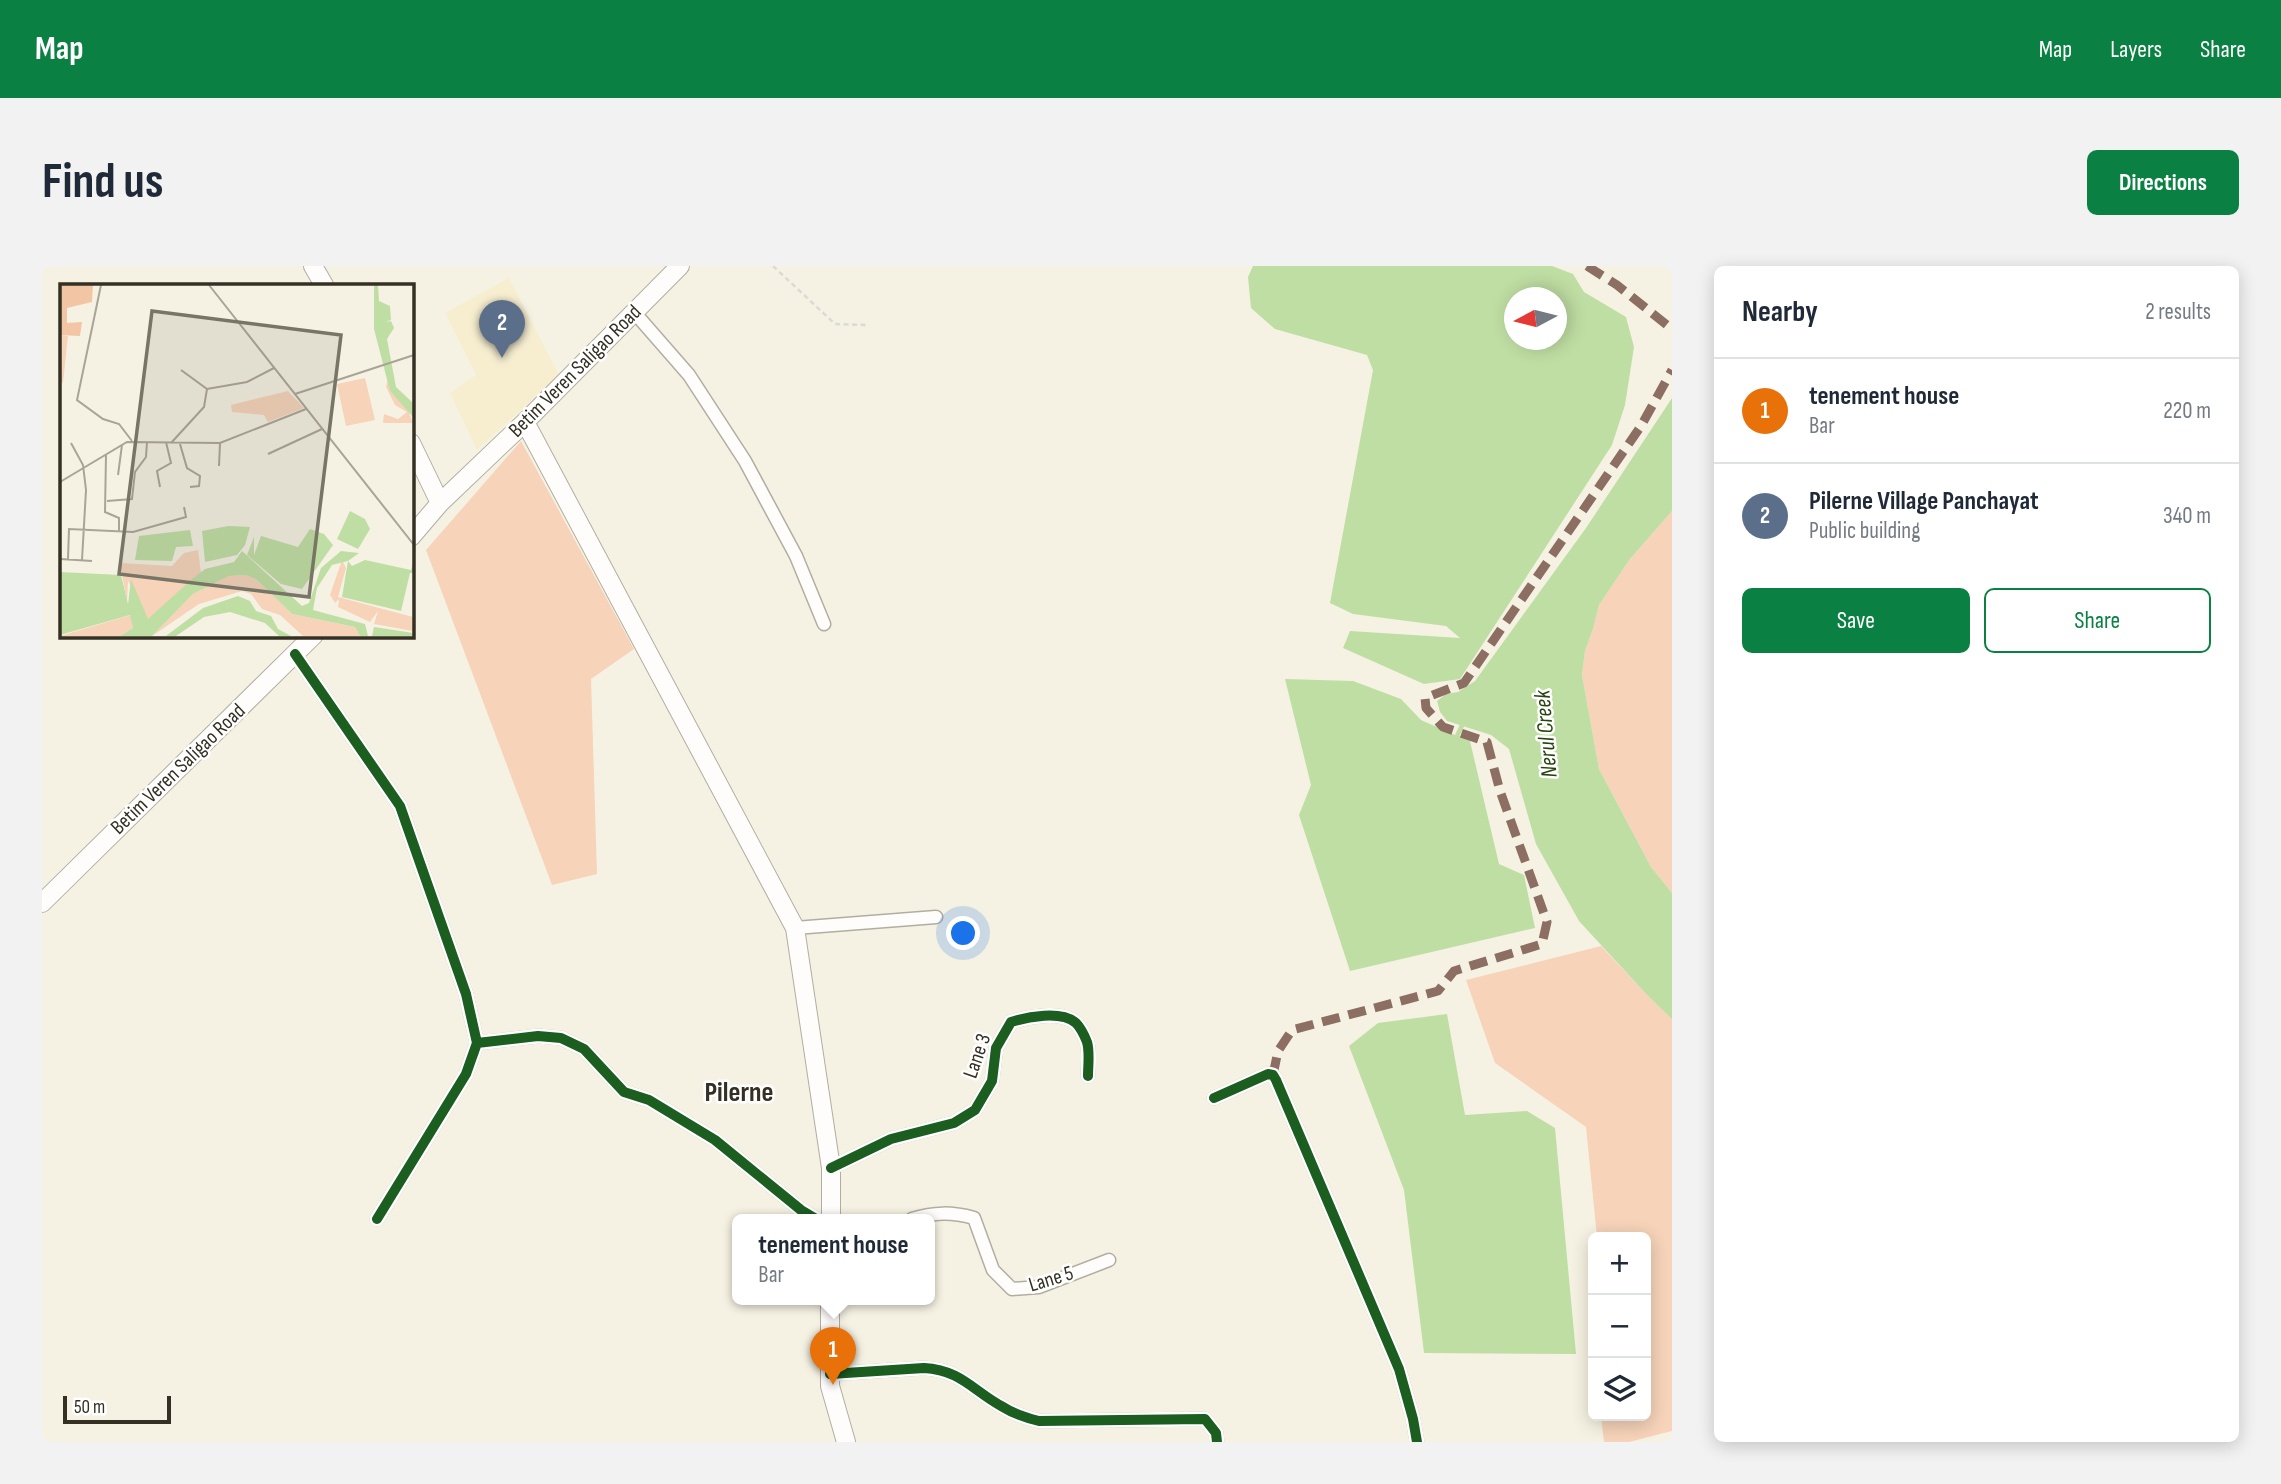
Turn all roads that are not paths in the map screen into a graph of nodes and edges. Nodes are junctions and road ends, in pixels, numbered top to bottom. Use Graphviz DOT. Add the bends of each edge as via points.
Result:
graph roads {
  1 [pos="313,266"];
  2 [pos="680,266"];
  3 [pos="323,284"];
  4 [pos="635,312"];
  5 [pos="525,422"];
  6 [pos="413,447"];
  7 [pos="440,503"];
  8 [pos="413,535"];
  9 [pos="824,624"];
  10 [pos="312,637"];
  11 [pos="295,654"];
  12 [pos="42,903"];
  13 [pos="936,917"];
  14 [pos="795,928"];
  15 [pos="477,1043"];
  16 [pos="1088,1076"];
  17 [pos="1214,1098"];
  18 [pos="831,1168"];
  19 [pos="808,1214"];
  20 [pos="831,1214"];
  21 [pos="925,1214"];
  22 [pos="377,1219"];
  23 [pos="1109,1260"];
  24 [pos="830,1305"];
  25 [pos="830,1374"];
  26 [pos="846,1442"];
  27 [pos="1217,1442"];
  28 [pos="1417,1442"];
  1 -- 3 [label="main road"];
  2 -- 4 [label="main road, Betim Veren Saligao Road"];
  4 -- 5 [label="main road, Betim Veren Saligao Road"];
  4 -- 9 [label="street" via="689,375 746,461 796,556"];
  5 -- 7 [label="main road, Betim Veren Saligao Road"];
  5 -- 14 [label="main road"];
  6 -- 7 [label="main road"];
  7 -- 8 [label="main road, Betim Veren Saligao Road"];
  10 -- 11 [label="main road, Betim Veren Saligao Road"];
  11 -- 12 [label="main road, Betim Veren Saligao Road"];
  11 -- 15 [label="street" via="400,806 466,994"];
  13 -- 14 [label="street"];
  14 -- 18 [label="main road"];
  15 -- 19 [label="street" via="538,1035 561,1038 584,1049 624,1092 649,1100 715,1140"];
  15 -- 22 [label="street" via="466,1073"];
  16 -- 18 [label="street, Lane 3" via="1088,1045 1077,1023 1048,1015 1011,1022 996,1048 992,1081 975,1110 954,1123 891,1139"];
  17 -- 28 [label="street" via="1268,1074 1276,1080 1399,1369"];
  18 -- 20 [label="main road"];
  21 -- 23 [label="street, Lane 5" via="954,1212 974,1218 993,1270 1012,1290 1039,1287"];
  24 -- 25 [label="main road"];
  25 -- 26 [label="main road"];
  25 -- 27 [label="street" via="939,1369 1001,1406 1039,1421 1205,1419"];
}
